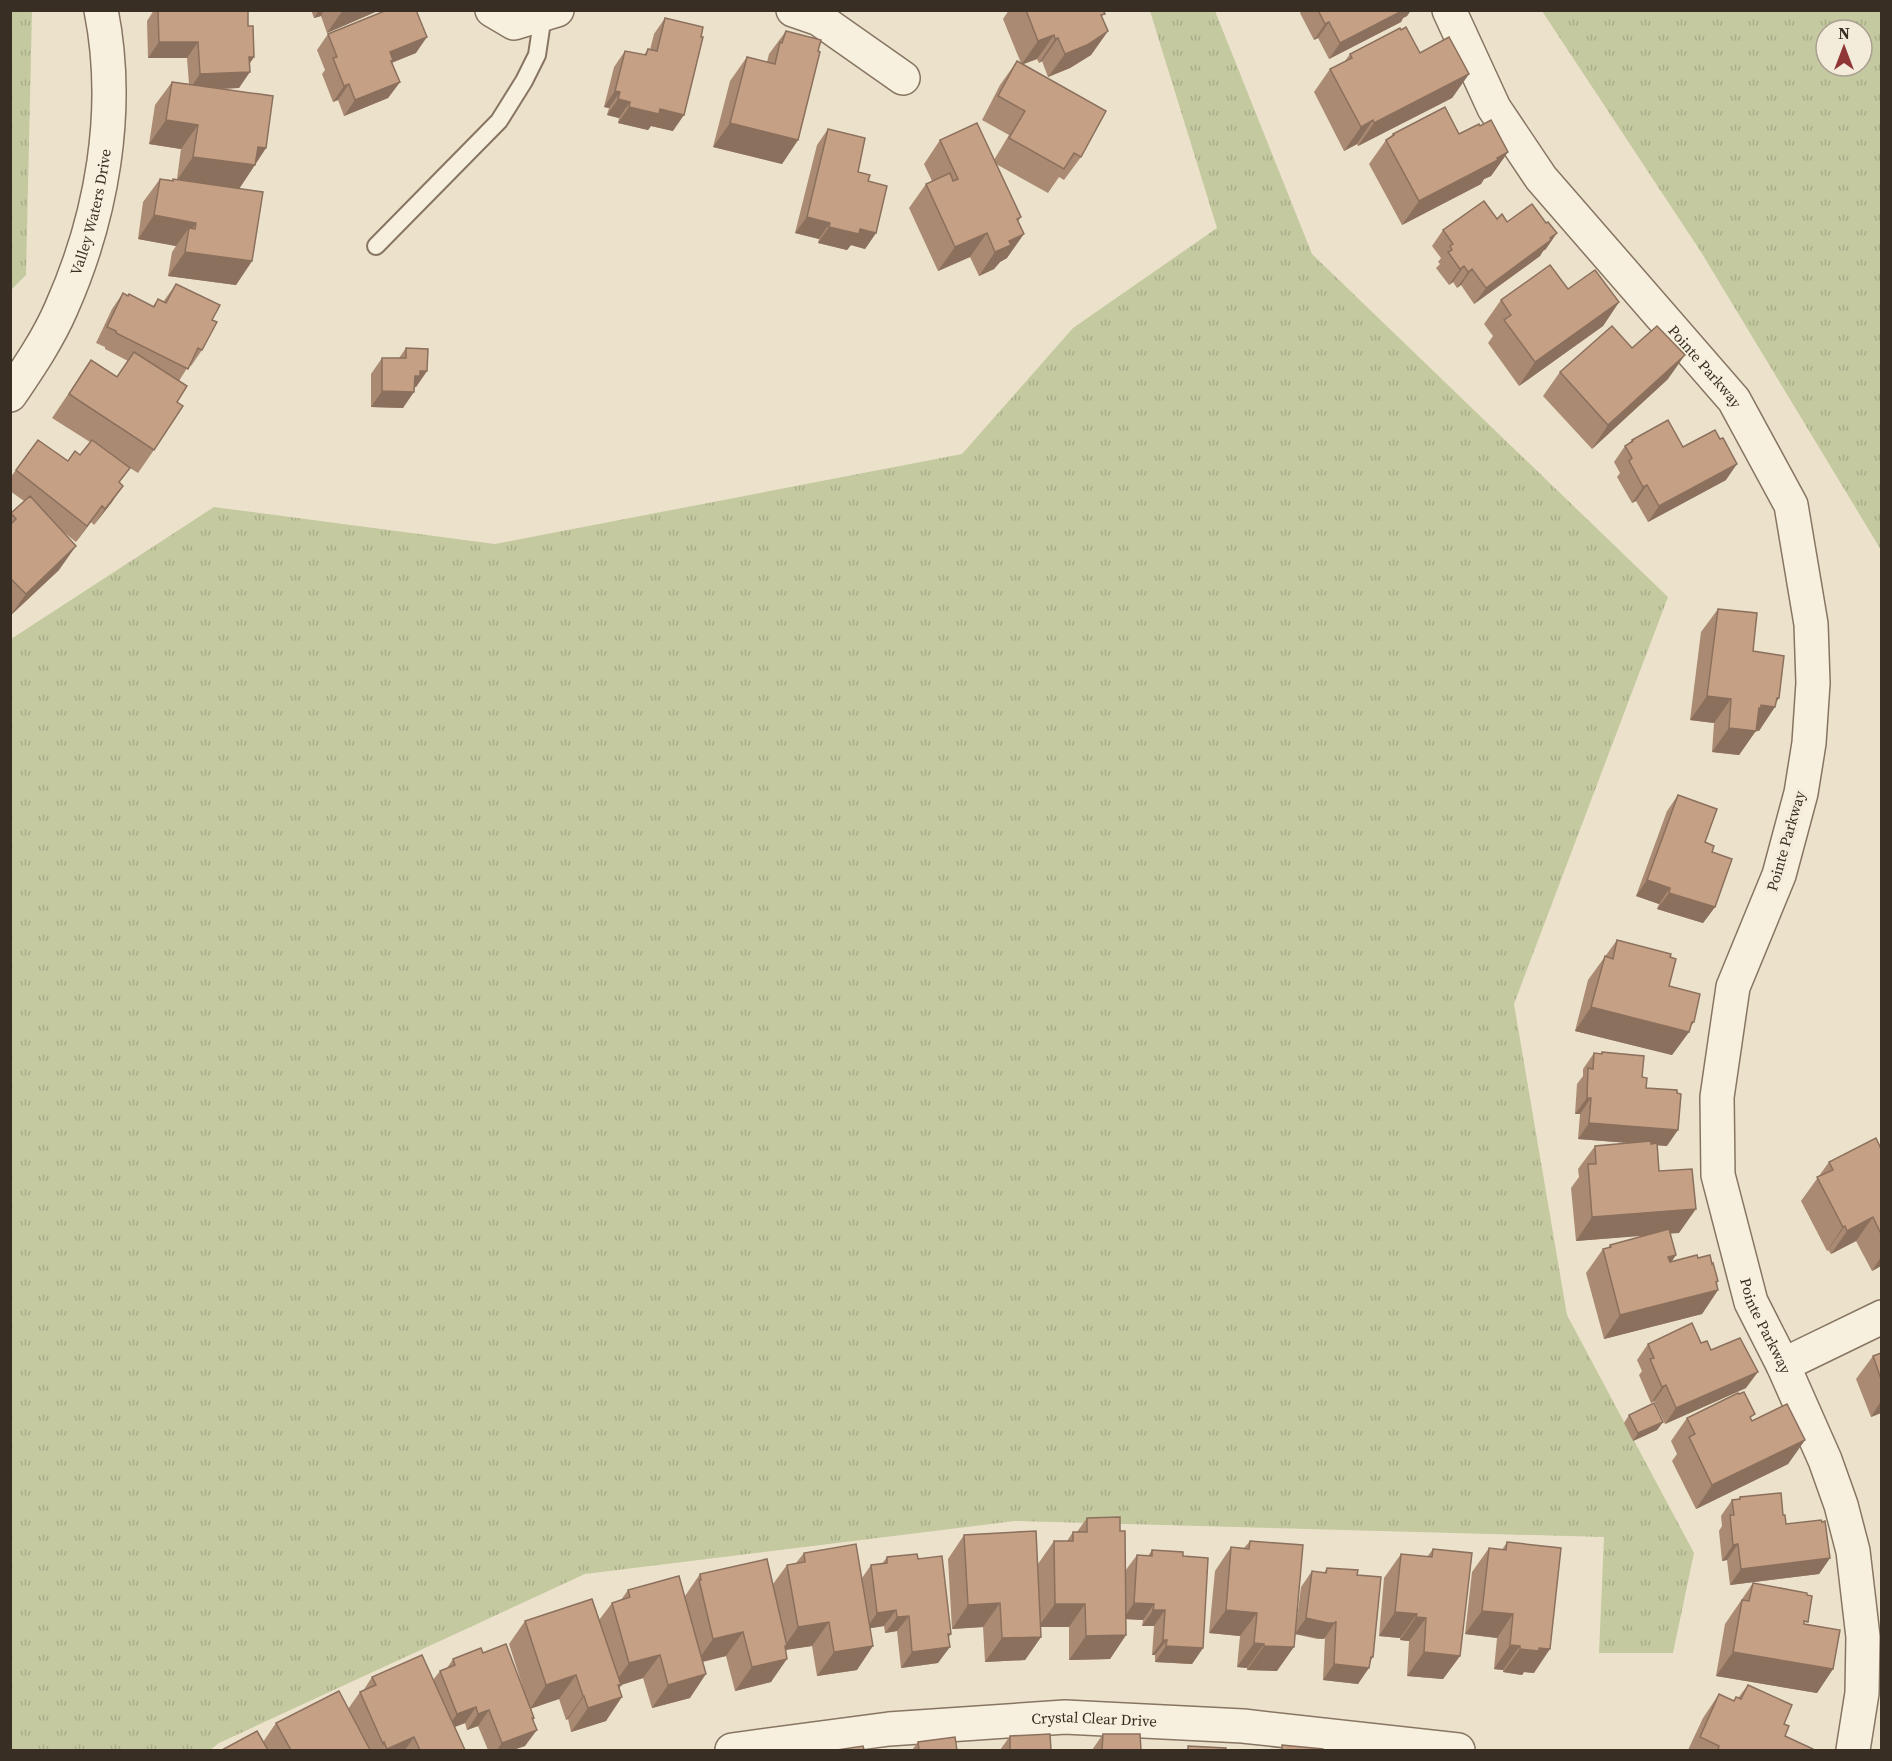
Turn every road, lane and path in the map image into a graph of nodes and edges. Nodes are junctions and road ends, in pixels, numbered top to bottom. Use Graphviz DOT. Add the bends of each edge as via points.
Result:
graph roads {
  1 [pos="101,10"];
  2 [pos="492,10"];
  3 [pos="793,10"];
  4 [pos="1449,10"];
  5 [pos="550,13"];
  6 [pos="903,78"];
  7 [pos="376,246"];
  8 [pos="10,395"];
  9 [pos="1881,1317"];
  10 [pos="1783,1365"];
  11 [pos="732,1750"];
  12 [pos="1458,1750"];
  13 [pos="1853,1750"];
  1 -- 8 [label="street, Valley Waters Drive" via="108,66 108,116 104,167 94,216 61,310"];
  2 -- 5 [label="street" via="514,23"];
  3 -- 6 [label="street" via="819,19"];
  4 -- 10 [label="street, Pointe Parkway" via="1494,108 1541,178 1734,399 1791,505 1811,624 1809,744 1801,793 1779,874 1733,987 1717,1097 1718,1175 1751,1302"];
  5 -- 7 [label="lane" via="525,81 499,121"];
  9 -- 10 [label="street"];
  10 -- 13 [label="street, Pointe Parkway" via="1825,1460 1853,1551 1863,1637 1862,1693"];
  11 -- 12 [label="street, Crystal Clear Drive" via="890,1729 1065,1718 1243,1726"];
}
